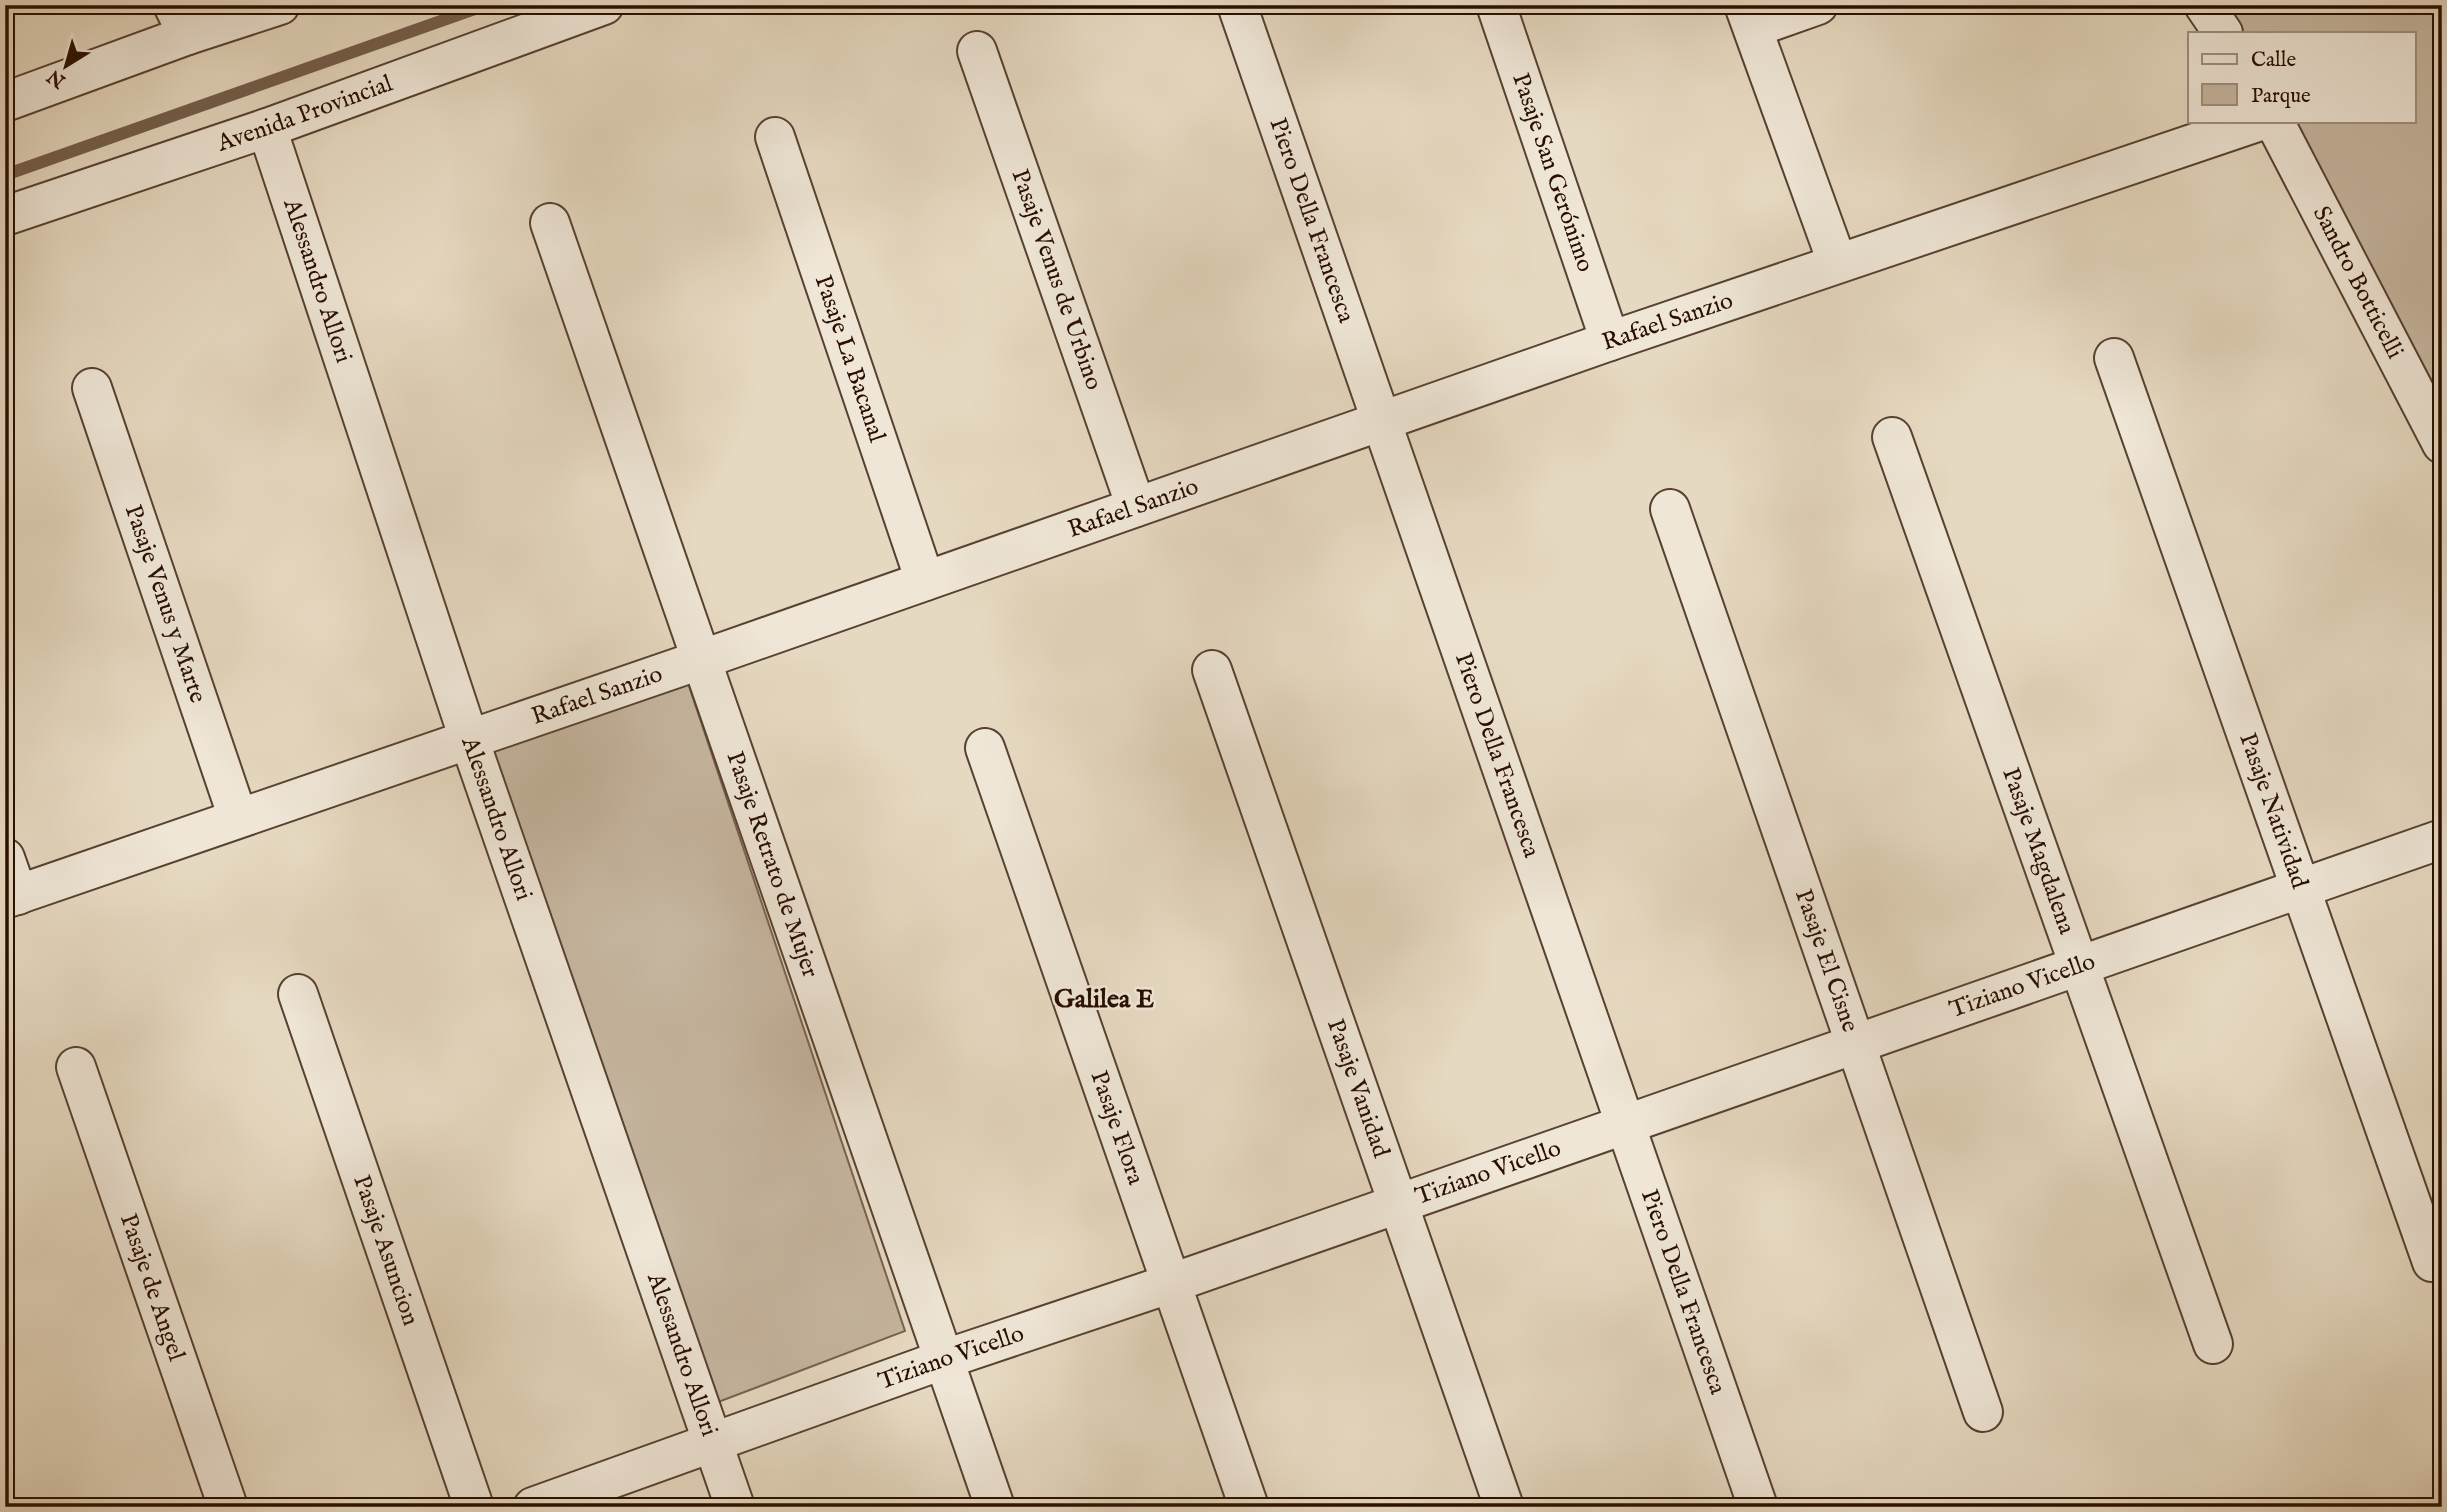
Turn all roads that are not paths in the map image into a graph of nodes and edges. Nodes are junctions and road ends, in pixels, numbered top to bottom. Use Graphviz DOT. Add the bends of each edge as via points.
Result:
graph roads {
  1 [pos="280,5"];
  2 [pos="604,5"];
  3 [pos="1237,5"];
  4 [pos="1496,5"];
  5 [pos="1818,5"];
  6 [pos="2204,5"];
  7 [pos="1748,17"];
  8 [pos="180,20"];
  9 [pos="2221,32"];
  10 [pos="978,51"];
  11 [pos="5,102"];
  12 [pos="2257,122"];
  13 [pos="2275,122"];
  14 [pos="267,128"];
  15 [pos="775,137"];
  16 [pos="5,216"];
  17 [pos="550,223"];
  18 [pos="1837,262"];
  19 [pos="1610,341"];
  20 [pos="2114,358"];
  21 [pos="92,388"];
  22 [pos="1382,422"];
  23 [pos="1892,437"];
  24 [pos="2442,444"];
  25 [pos="1136,507"];
  26 [pos="1670,509"];
  27 [pos="925,581"];
  28 [pos="703,659"];
  29 [pos="1212,670"];
  30 [pos="469,739"];
  31 [pos="985,748"];
  32 [pos="238,818"];
  33 [pos="2442,839"];
  34 [pos="5,858"];
  35 [pos="2301,888"];
  36 [pos="12,897"];
  37 [pos="2081,966"];
  38 [pos="298,994"];
  39 [pos="1855,1045"];
  40 [pos="76,1067"];
  41 [pos="1626,1124"];
  42 [pos="1399,1204"];
  43 [pos="2432,1262"];
  44 [pos="1172,1283"];
  45 [pos="2213,1344"];
  46 [pos="945,1359"];
  47 [pos="1983,1412"];
  48 [pos="713,1444"];
  49 [pos="228,1507"];
  50 [pos="474,1507"];
  51 [pos="533,1507"];
  52 [pos="735,1507"];
  53 [pos="995,1507"];
  54 [pos="1249,1507"];
  55 [pos="1504,1507"];
  56 [pos="1758,1507"];
  1 -- 8 [label="street"];
  2 -- 14 [label="street, Avenida Provincial"];
  3 -- 22 [label="street, Piero Della Francesca"];
  4 -- 19 [label="street, Pasaje San Gerónimo"];
  5 -- 7 [label="street"];
  6 -- 9 [label="street"];
  7 -- 18 [label="street"];
  8 -- 11 [label="street"];
  10 -- 25 [label="street, Pasaje Venus de Urbino"];
  12 -- 18 [label="street, Rafael Sanzio"];
  13 -- 24 [label="street, Sandro Botticelli"];
  14 -- 16 [label="street, Avenida Provincial"];
  14 -- 30 [label="street, Alessandro Allori"];
  15 -- 27 [label="street, Pasaje La Bacanal"];
  17 -- 28 [label="street, Pasaje Retrato de Mujer"];
  18 -- 19 [label="street, Rafael Sanzio"];
  19 -- 22 [label="street, Rafael Sanzio"];
  20 -- 35 [label="street, Pasaje Natividad"];
  21 -- 32 [label="street, Pasaje Venus y Marte"];
  22 -- 25 [label="street, Rafael Sanzio"];
  22 -- 41 [label="street, Piero Della Francesca"];
  23 -- 37 [label="street, Pasaje Magdalena"];
  25 -- 27 [label="street, Rafael Sanzio"];
  26 -- 39 [label="street, Pasaje El Cisne"];
  27 -- 28 [label="street, Rafael Sanzio"];
  28 -- 30 [label="street, Rafael Sanzio"];
  28 -- 46 [label="street, Pasaje Retrato de Mujer"];
  29 -- 42 [label="street, Pasaje Vanidad"];
  30 -- 32 [label="street, Rafael Sanzio"];
  30 -- 48 [label="street, Alessandro Allori"];
  31 -- 44 [label="street, Pasaje Flora"];
  32 -- 36 [label="street, Rafael Sanzio"];
  33 -- 35 [label="street, Tiziano Vicello"];
  34 -- 36 [label="street"];
  35 -- 37 [label="street, Tiziano Vicello"];
  35 -- 43 [label="street, Pasaje Natividad"];
  37 -- 39 [label="street, Tiziano Vicello"];
  37 -- 45 [label="street, Pasaje Magdalena"];
  38 -- 50 [label="street, Pasaje Asuncion"];
  39 -- 41 [label="street, Tiziano Vicello"];
  39 -- 47 [label="street, Pasaje El Cisne"];
  40 -- 49 [label="street, Pasaje de Angel"];
  41 -- 42 [label="street, Tiziano Vicello"];
  41 -- 56 [label="street, Piero Della Francesca"];
  42 -- 44 [label="street, Tiziano Vicello"];
  42 -- 55 [label="street, Pasaje Vanidad"];
  44 -- 46 [label="street, Tiziano Vicello"];
  44 -- 54 [label="street, Pasaje Flora"];
  46 -- 48 [label="street, Tiziano Vicello"];
  46 -- 53 [label="street, Pasaje Retrato de Mujer"];
  48 -- 51 [label="street, Tiziano Vicello"];
  48 -- 52 [label="street, Alessandro Allori"];
}
